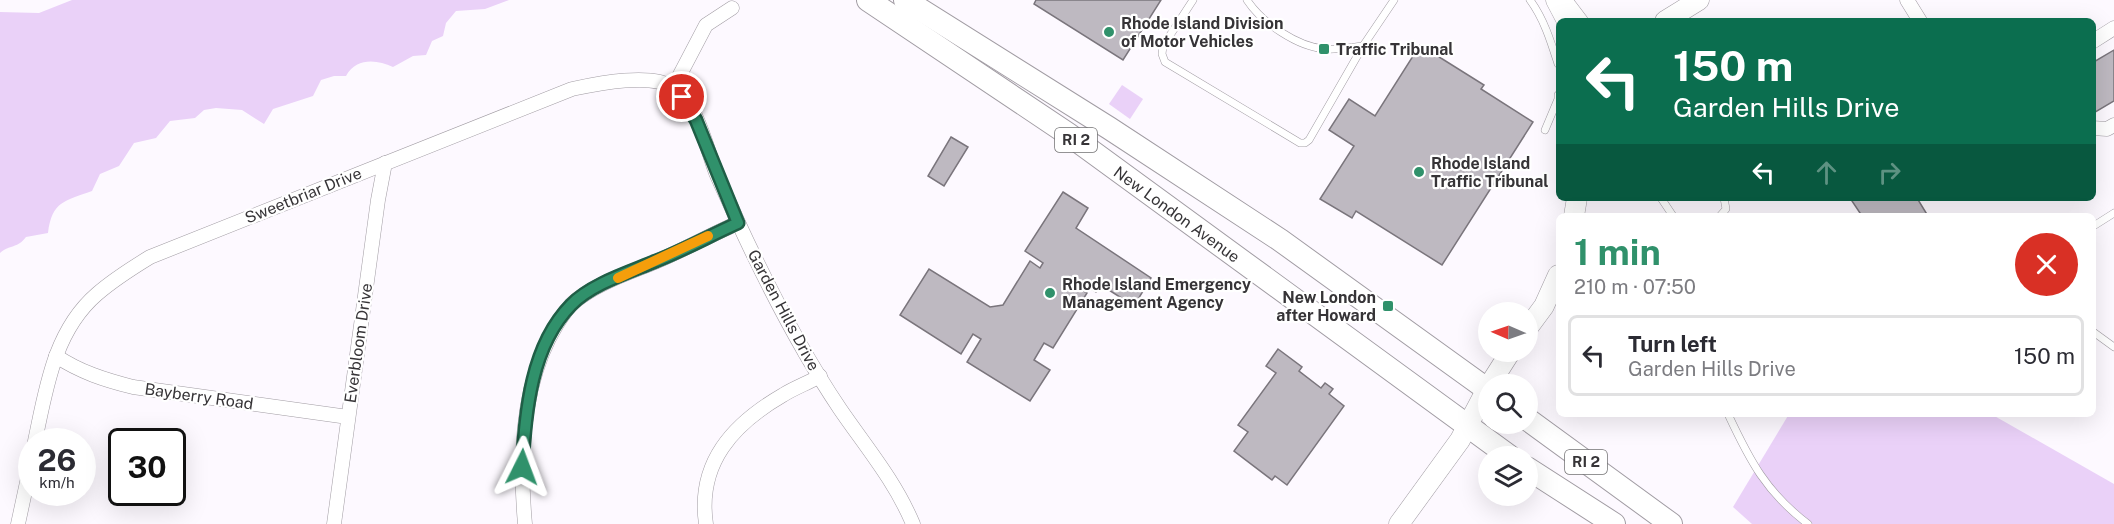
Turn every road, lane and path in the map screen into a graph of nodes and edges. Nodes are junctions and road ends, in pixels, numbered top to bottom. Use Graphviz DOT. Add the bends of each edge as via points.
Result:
graph roads {
  1 [pos="868,0"];
  2 [pos="905,0"];
  3 [pos="1193,0"];
  4 [pos="1247,0"];
  5 [pos="1394,0"];
  6 [pos="1530,0"];
  7 [pos="1556,0"];
  8 [pos="1565,0"];
  9 [pos="1699,0"];
  10 [pos="1907,0"];
  11 [pos="732,8"];
  12 [pos="1565,18"];
  13 [pos="1579,18"];
  14 [pos="1670,18"];
  15 [pos="1918,18"];
  16 [pos="2114,28"];
  17 [pos="2096,39"];
  18 [pos="1363,46"];
  19 [pos="1556,57"];
  20 [pos="673,88"];
  21 [pos="1556,104"];
  22 [pos="2114,125"];
  23 [pos="2096,128"];
  24 [pos="1545,130"];
  25 [pos="385,163"];
  26 [pos="2114,213"];
  27 [pos="738,223"];
  28 [pos="2096,224"];
  29 [pos="1556,280"];
  30 [pos="1538,313"];
  31 [pos="2096,334"];
  32 [pos="2114,347"];
  33 [pos="56,356"];
  34 [pos="820,376"];
  35 [pos="1478,381"];
  36 [pos="1478,407"];
  37 [pos="348,417"];
  38 [pos="1730,417"];
  39 [pos="1468,426"];
  40 [pos="1538,427"];
  41 [pos="38,428"];
  42 [pos="1495,446"];
  43 [pos="1538,475"];
  44 [pos="22,506"];
  45 [pos="18,524"];
  46 [pos="334,524"];
  47 [pos="525,524"];
  48 [pos="706,524"];
  49 [pos="913,524"];
  50 [pos="1399,524"];
  51 [pos="1614,524"];
  52 [pos="1671,524"];
  53 [pos="1808,524"];
  1 -- 39 [label="main road, New London Avenue / RI 2" via="1068,134"];
  2 -- 35 [label="main road, New London Avenue / RI 2" via="1280,240"];
  3 -- 18 [label="lane" via="1163,46 1165,62 1300,143 1309,140"];
  4 -- 18 [label="lane" via="1256,14 1295,39 1324,49"];
  5 -- 18 [label="lane"];
  6 -- 19 [label="lane"];
  7 -- 12 [label="street"];
  8 -- 13 [label="street"];
  9 -- 14 [label="street"];
  10 -- 15 [label="street"];
  11 -- 20 [label="street" via="706,25"];
  16 -- 17 [label="street"];
  20 -- 25 [label="street, Sweetbriar Drive" via="660,83 610,81 572,89"];
  20 -- 27 [label="street, Garden Hills Drive" via="696,120"];
  21 -- 24 [label="lane"];
  22 -- 23 [label="street"];
  25 -- 33 [label="street, Sweetbriar Drive" via="150,257 96,294 82,310"];
  25 -- 37 [label="street, Everbloom Drive"];
  26 -- 28 [label="lane"];
  27 -- 34 [label="street, Garden Hills Drive" via="792,331"];
  27 -- 47 [label="street" via="588,292 562,316 538,362 525,421"];
  29 -- 30 [label="street"];
  31 -- 32 [label="lane"];
  33 -- 37 [label="street, Bayberry Road" via="105,380 133,387"];
  33 -- 41 [label="street, Sweetbriar Drive"];
  34 -- 48 [label="street" via="759,411 723,445 707,487"];
  34 -- 49 [label="street, Garden Hills Drive" via="898,492"];
  36 -- 39 [label="street"];
  37 -- 46 [label="street, Everbloom Drive"];
  38 -- 53 [label="lane" via="1767,486"];
  39 -- 42 [label="main road, New London Avenue / RI 2"];
  39 -- 50 [label="street"];
  40 -- 52 [label="main road, RI 2"];
  43 -- 51 [label="main road, RI 2"];
  44 -- 45 [label="street"];
}
